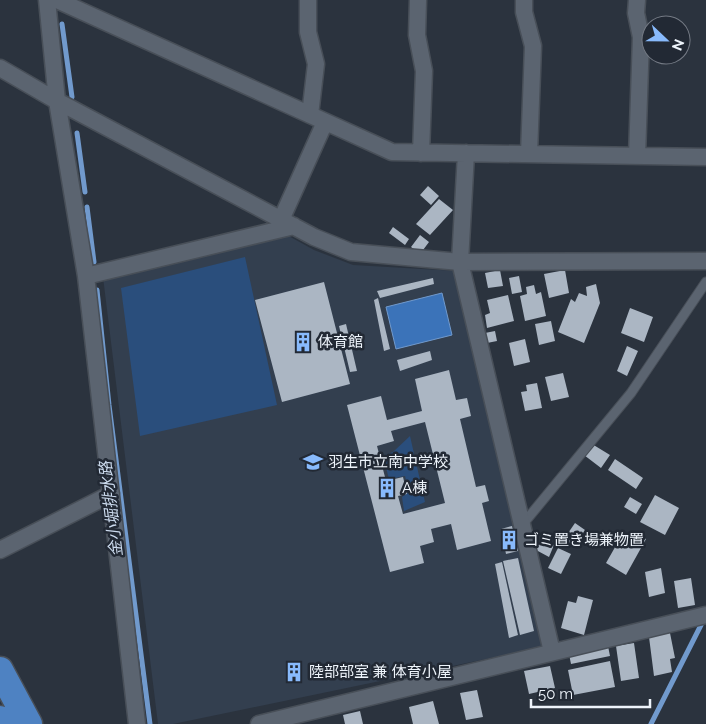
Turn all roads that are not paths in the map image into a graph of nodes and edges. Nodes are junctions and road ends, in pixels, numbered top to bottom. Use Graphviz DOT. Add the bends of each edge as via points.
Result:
graph roads {
  1 [pos="47,0"];
  2 [pos="57,0"];
  3 [pos="308,0"];
  4 [pos="418,0"];
  5 [pos="524,0"];
  6 [pos="637,0"];
  7 [pos="0,68"];
  8 [pos="57,101"];
  9 [pos="317,118"];
  10 [pos="421,153"];
  11 [pos="466,154"];
  12 [pos="529,154"];
  13 [pos="637,156"];
  14 [pos="706,157"];
  15 [pos="287,223"];
  16 [pos="706,261"];
  17 [pos="460,262"];
  18 [pos="86,276"];
  19 [pos="706,282"];
  20 [pos="111,494"];
  21 [pos="523,524"];
  22 [pos="0,550"];
  23 [pos="706,615"];
  24 [pos="552,652"];
  25 [pos="0,670"];
  26 [pos="0,719"];
  27 [pos="3,724"];
  28 [pos="29,724"];
  29 [pos="137,724"];
  30 [pos="260,724"];
  1 -- 8 [label="street"];
  2 -- 9 [label="street"];
  3 -- 9 [label="street" via="308,32 316,64"];
  4 -- 10 [label="street" via="417,36 424,70"];
  5 -- 12 [label="street" via="533,46"];
  6 -- 13 [label="street" via="641,37"];
  7 -- 8 [label="street"];
  8 -- 15 [label="street"];
  8 -- 18 [label="street"];
  9 -- 10 [label="street" via="392,152"];
  9 -- 15 [label="street"];
  10 -- 11 [label="street"];
  11 -- 12 [label="street"];
  11 -- 17 [label="street"];
  12 -- 13 [label="street"];
  13 -- 14 [label="street"];
  15 -- 17 [label="street" via="351,252"];
  15 -- 18 [label="street"];
  16 -- 17 [label="street"];
  17 -- 21 [label="street"];
  18 -- 20 [label="street"];
  19 -- 21 [label="lane" via="631,393"];
  20 -- 22 [label="street"];
  20 -- 29 [label="street"];
  21 -- 24 [label="street"];
  23 -- 24 [label="street"];
  24 -- 30 [label="street"];
  25 -- 28 [label="main road"];
  26 -- 27 [label="main road"];
}
